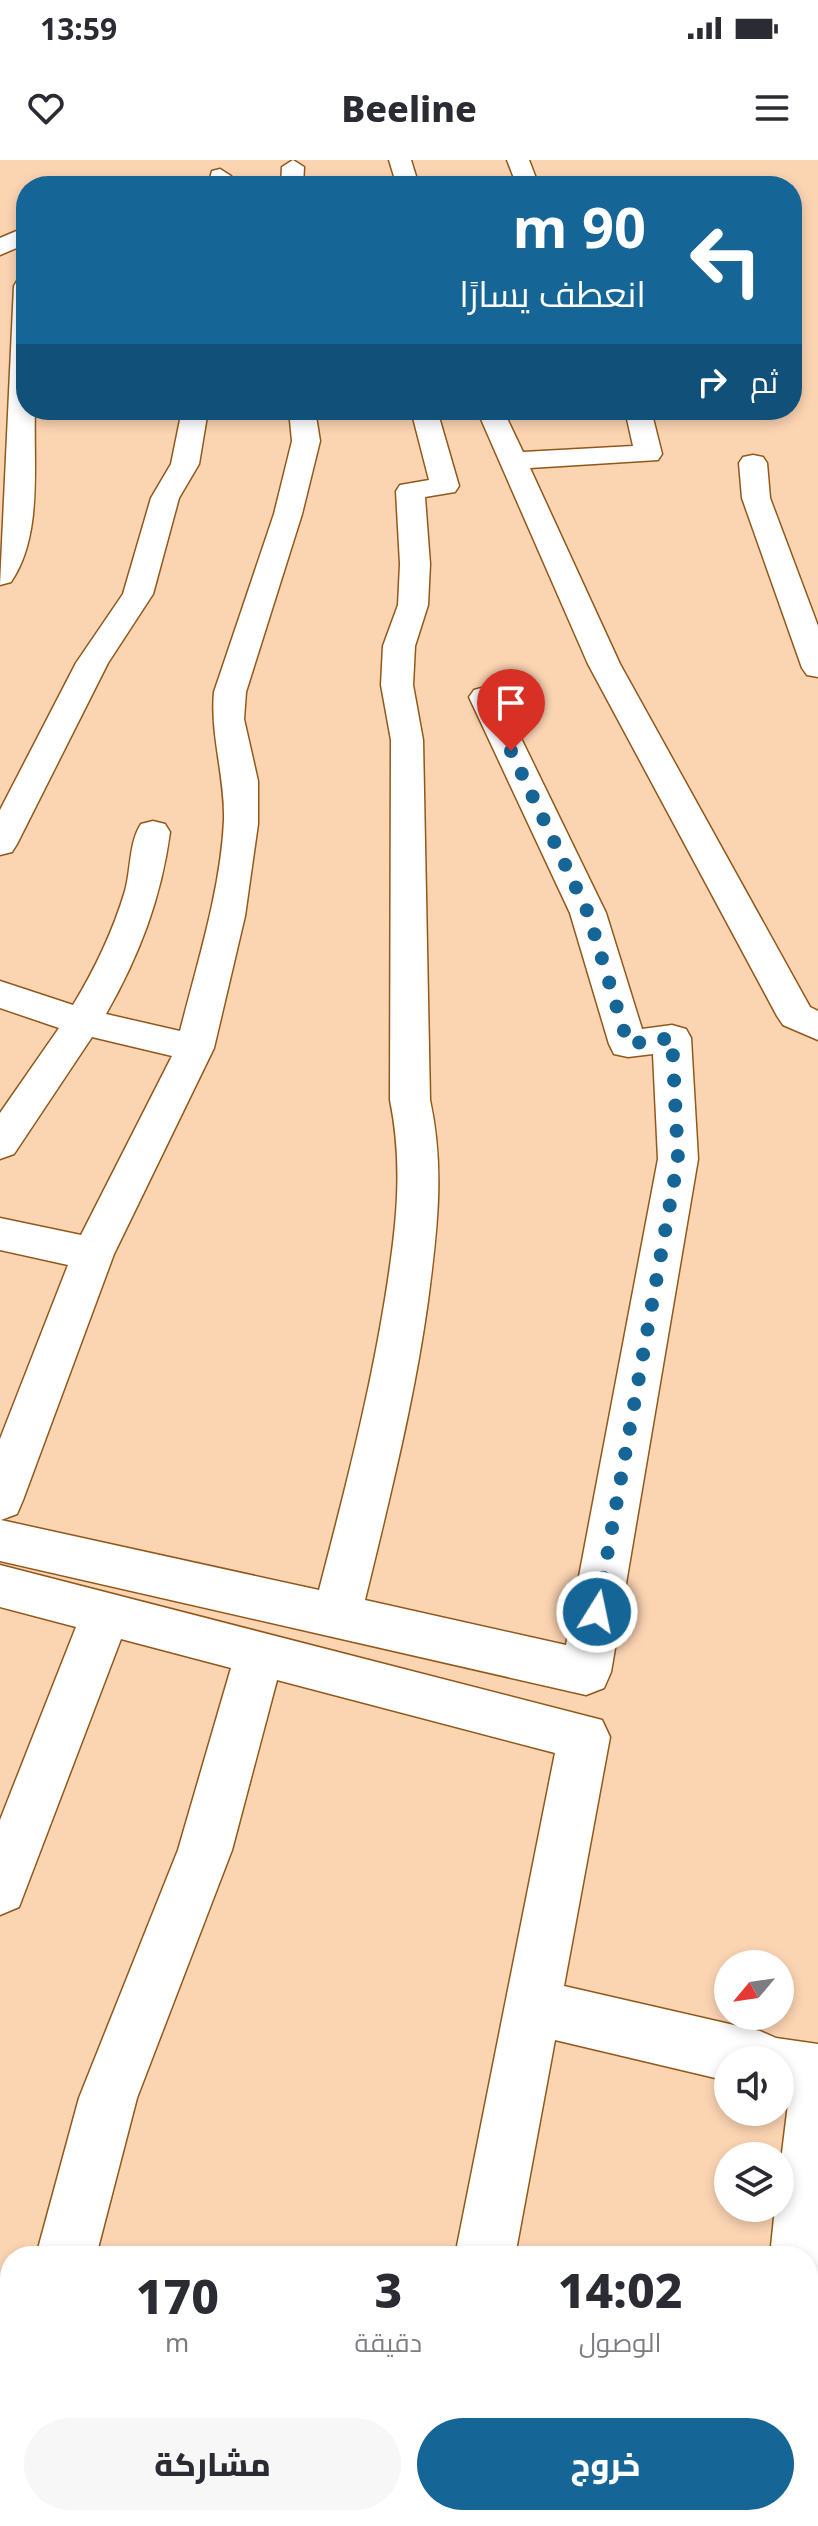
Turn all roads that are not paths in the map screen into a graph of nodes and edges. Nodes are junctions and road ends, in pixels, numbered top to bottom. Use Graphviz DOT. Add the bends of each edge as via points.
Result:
graph roads {
  1 [pos="16,420"];
  2 [pos="193,420"];
  3 [pos="303,420"];
  4 [pos="427,420"];
  5 [pos="495,420"];
  6 [pos="642,420"];
  7 [pos="513,461"];
  8 [pos="753,463"];
  9 [pos="8,534"];
  10 [pos="0,576"];
  11 [pos="818,668"];
  12 [pos="485,697"];
  13 [pos="153,832"];
  14 [pos="0,844"];
  15 [pos="0,994"];
  16 [pos="83,1022"];
  17 [pos="818,1027"];
  18 [pos="195,1048"];
  19 [pos="0,1144"];
  20 [pos="0,1234"];
  21 [pos="93,1254"];
  22 [pos="0,1500"];
  23 [pos="0,1540"];
  24 [pos="0,1586"];
  25 [pos="106,1614"];
  26 [pos="337,1616"];
  27 [pos="260,1653"];
  28 [pos="0,1888"];
  29 [pos="532,2007"];
  30 [pos="714,2049"];
  31 [pos="794,2068"];
  32 [pos="818,2073"];
  33 [pos="818,2093"];
  34 [pos="69,2246"];
  35 [pos="487,2246"];
  36 [pos="801,2246"];
  1 -- 9 [label="street"];
  2 -- 14 [label="street" via="185,464 165,498 138,594 92,663"];
  3 -- 18 [label="street" via="306,441 288,514 230,692 228,719 241,781 241,824 227,916"];
  4 -- 26 [label="street" via="445,486 410,491 414,591 399,646 397,685 407,740 410,1100 420,1141 422,1189 399,1354"];
  5 -- 7 [label="street"];
  6 -- 7 [label="street" via="648,454"];
  7 -- 17 [label="street" via="604,664 796,1016"];
  8 -- 11 [label="street" via="756,498"];
  9 -- 10 [label="street" via="13,552"];
  12 -- 26 [label="street" via="588,913 628,1044 672,1038 678,1159 586,1672"];
  13 -- 16 [label="street" via="143,892 117,959"];
  15 -- 16 [label="street"];
  16 -- 18 [label="street"];
  16 -- 19 [label="street"];
  18 -- 21 [label="street"];
  20 -- 21 [label="street"];
  21 -- 22 [label="street"];
  23 -- 26 [label="street"];
  24 -- 25 [label="street"];
  25 -- 27 [label="street"];
  25 -- 28 [label="street"];
  27 -- 29 [label="street" via="584,1737"];
  27 -- 34 [label="street" via="205,1850 108,2098"];
  29 -- 30 [label="street"];
  29 -- 35 [label="street"];
  31 -- 32 [label="street"];
  33 -- 36 [label="street"];
}
